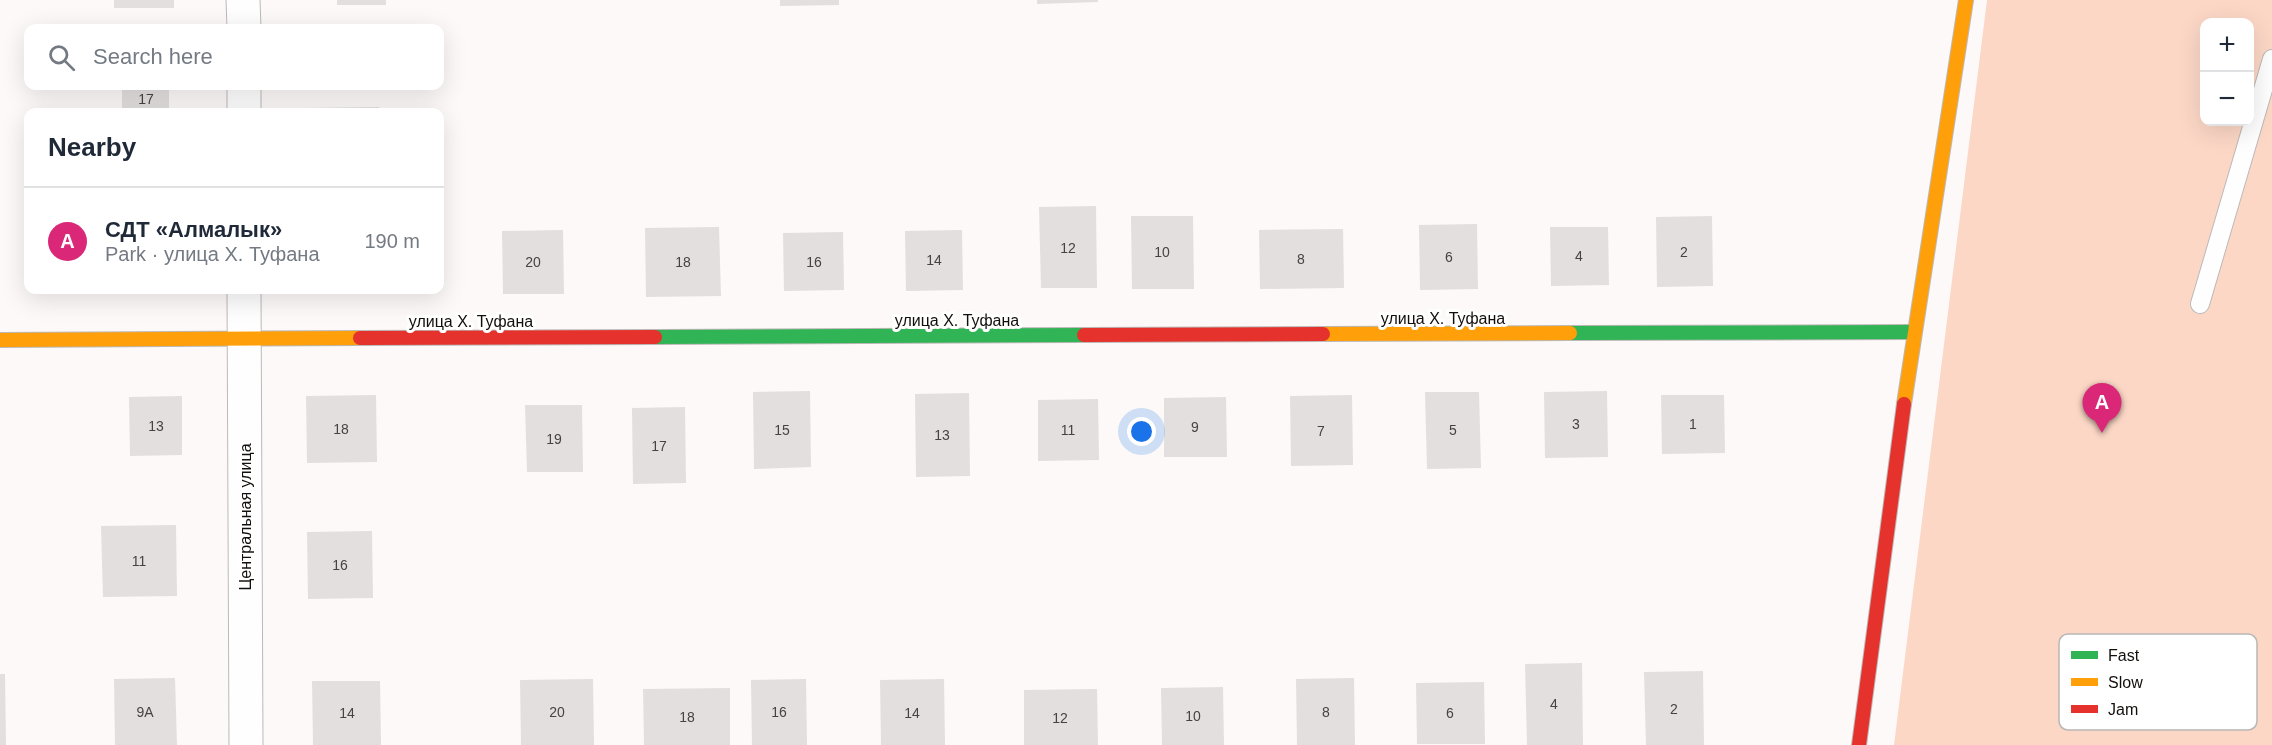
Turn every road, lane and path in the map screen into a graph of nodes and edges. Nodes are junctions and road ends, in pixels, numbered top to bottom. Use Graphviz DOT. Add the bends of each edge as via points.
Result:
graph roads {
  1 [pos="243,0"];
  2 [pos="1966,0"];
  3 [pos="243,24"];
  4 [pos="2272,59"];
  5 [pos="244,90"];
  6 [pos="244,108"];
  7 [pos="244,294"];
  8 [pos="2200,304"];
  9 [pos="1914,332"];
  10 [pos="244,339"];
  11 [pos="0,340"];
  12 [pos="246,745"];
  13 [pos="1859,745"];
  1 -- 3 [label="street"];
  2 -- 9 [label="street"];
  4 -- 8 [label="lane"];
  5 -- 6 [label="street"];
  7 -- 10 [label="street, Центральная улица"];
  9 -- 10 [label="street, улица Х. Туфана"];
  9 -- 13 [label="street"];
  10 -- 11 [label="street, улица Х. Туфана"];
  10 -- 12 [label="street, Центральная улица"];
}
